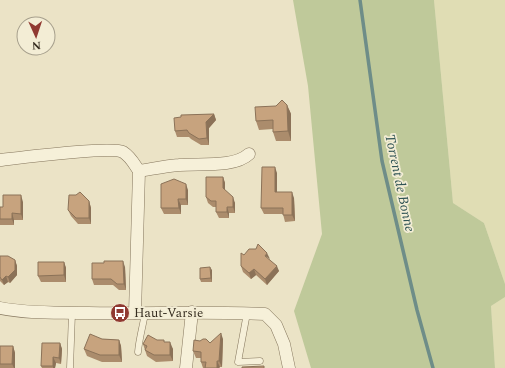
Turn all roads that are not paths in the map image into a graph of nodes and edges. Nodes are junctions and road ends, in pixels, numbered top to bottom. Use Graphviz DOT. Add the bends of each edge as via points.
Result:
graph roads {
  1 [pos="249,154"];
  2 [pos="0,160"];
  3 [pos="139,171"];
  4 [pos="0,308"];
  5 [pos="192,312"];
  6 [pos="72,313"];
  7 [pos="140,313"];
  8 [pos="247,313"];
  9 [pos="138,352"];
  10 [pos="260,361"];
  11 [pos="70,368"];
  12 [pos="186,368"];
  13 [pos="289,368"];
  1 -- 3 [label="street" via="244,159 231,162 178,165"];
  2 -- 3 [label="street" via="122,151"];
  3 -- 7 [label="street"];
  4 -- 6 [label="street"];
  5 -- 7 [label="street"];
  5 -- 8 [label="street"];
  5 -- 12 [label="street"];
  6 -- 7 [label="street"];
  6 -- 11 [label="lane"];
  7 -- 9 [label="lane" via="144,326 139,338"];
  8 -- 10 [label="lane" via="238,362"];
  8 -- 13 [label="street" via="265,314 276,325 284,344"];
}
